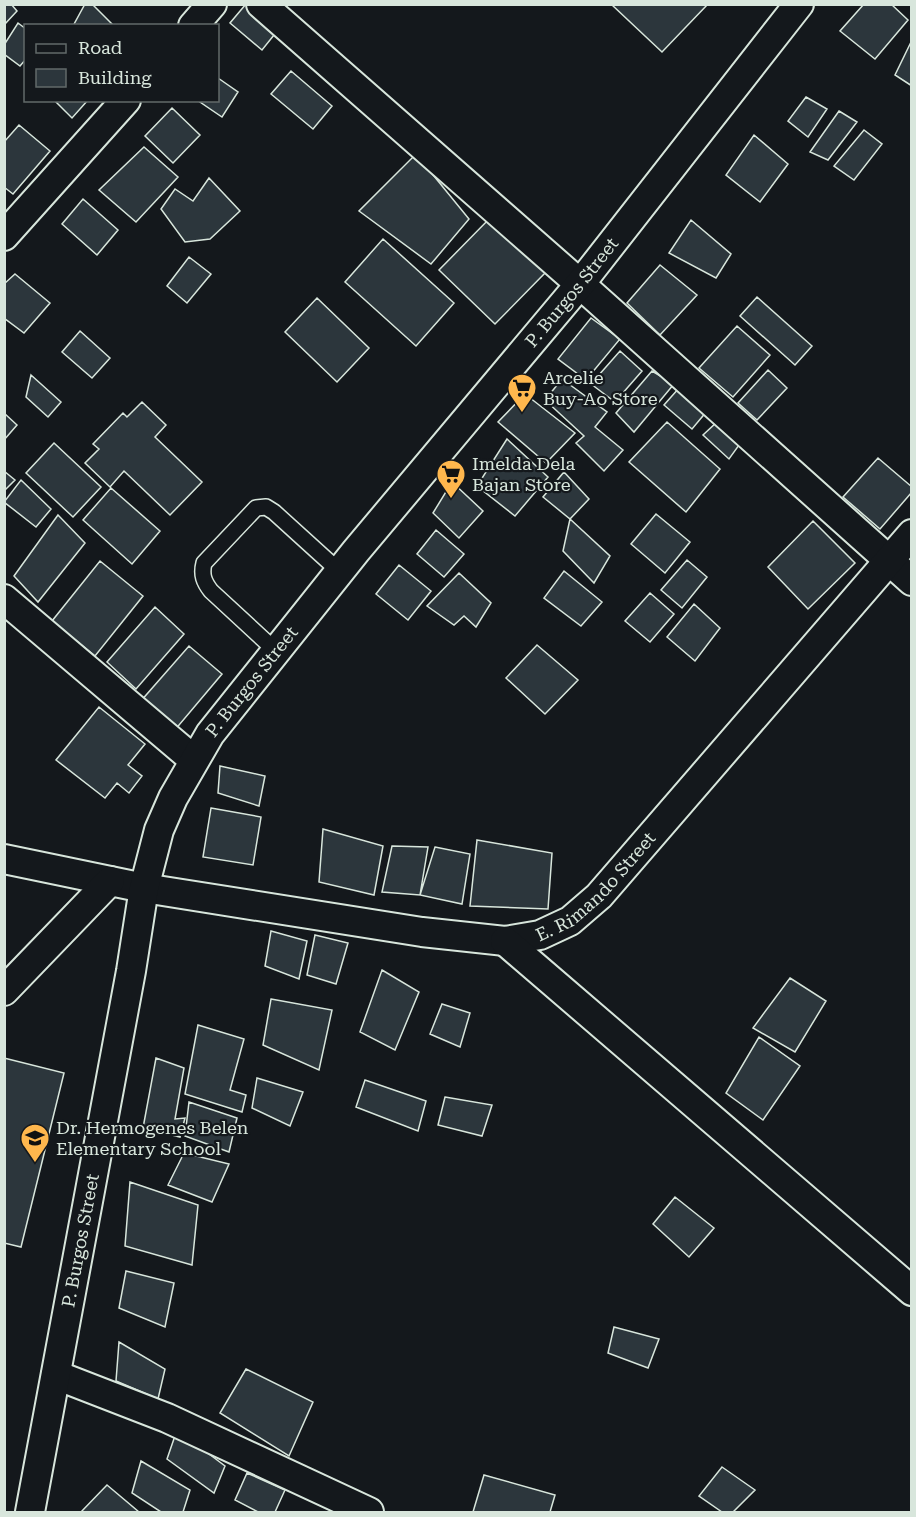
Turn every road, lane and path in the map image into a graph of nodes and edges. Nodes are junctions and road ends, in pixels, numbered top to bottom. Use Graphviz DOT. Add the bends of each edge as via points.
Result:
graph roads {
  1 [pos="212,4"];
  2 [pos="261,4"];
  3 [pos="799,4"];
  4 [pos="195,24"];
  5 [pos="124,102"];
  6 [pos="4,236"];
  7 [pos="580,284"];
  8 [pos="912,534"];
  9 [pos="889,561"];
  10 [pos="339,571"];
  11 [pos="912,581"];
  12 [pos="4,599"];
  13 [pos="276,651"];
  14 [pos="194,760"];
  15 [pos="4,859"];
  16 [pos="110,881"];
  17 [pos="144,888"];
  18 [pos="505,941"];
  19 [pos="4,991"];
  20 [pos="912,1291"];
  21 [pos="56,1375"];
  22 [pos="30,1512"];
  23 [pos="369,1512"];
  1 -- 4 [label="street"];
  2 -- 7 [label="street"];
  3 -- 7 [label="street, P. Burgos Street"];
  5 -- 6 [label="street"];
  7 -- 9 [label="street"];
  7 -- 10 [label="street, P. Burgos Street"];
  8 -- 9 [label="street, E. Rimando Street"];
  9 -- 11 [label="street"];
  9 -- 18 [label="street, E. Rimando Street" via="599,896 570,921 540,935"];
  10 -- 13 [label="street, P. Burgos Street"];
  10 -- 13 [label="lane" via="266,507 256,508 204,563 204,582 211,591"];
  12 -- 14 [label="street"];
  13 -- 14 [label="street, P. Burgos Street"];
  14 -- 17 [label="street, P. Burgos Street" via="159,830"];
  15 -- 16 [label="street, E. Rimando Street"];
  16 -- 17 [label="street, E. Rimando Street"];
  16 -- 19 [label="street"];
  17 -- 18 [label="street, E. Rimando Street" via="422,932"];
  17 -- 21 [label="street, P. Burgos Street"];
  18 -- 20 [label="street"];
  21 -- 22 [label="street, P. Burgos Street"];
  21 -- 23 [label="street" via="167,1418"];
}
